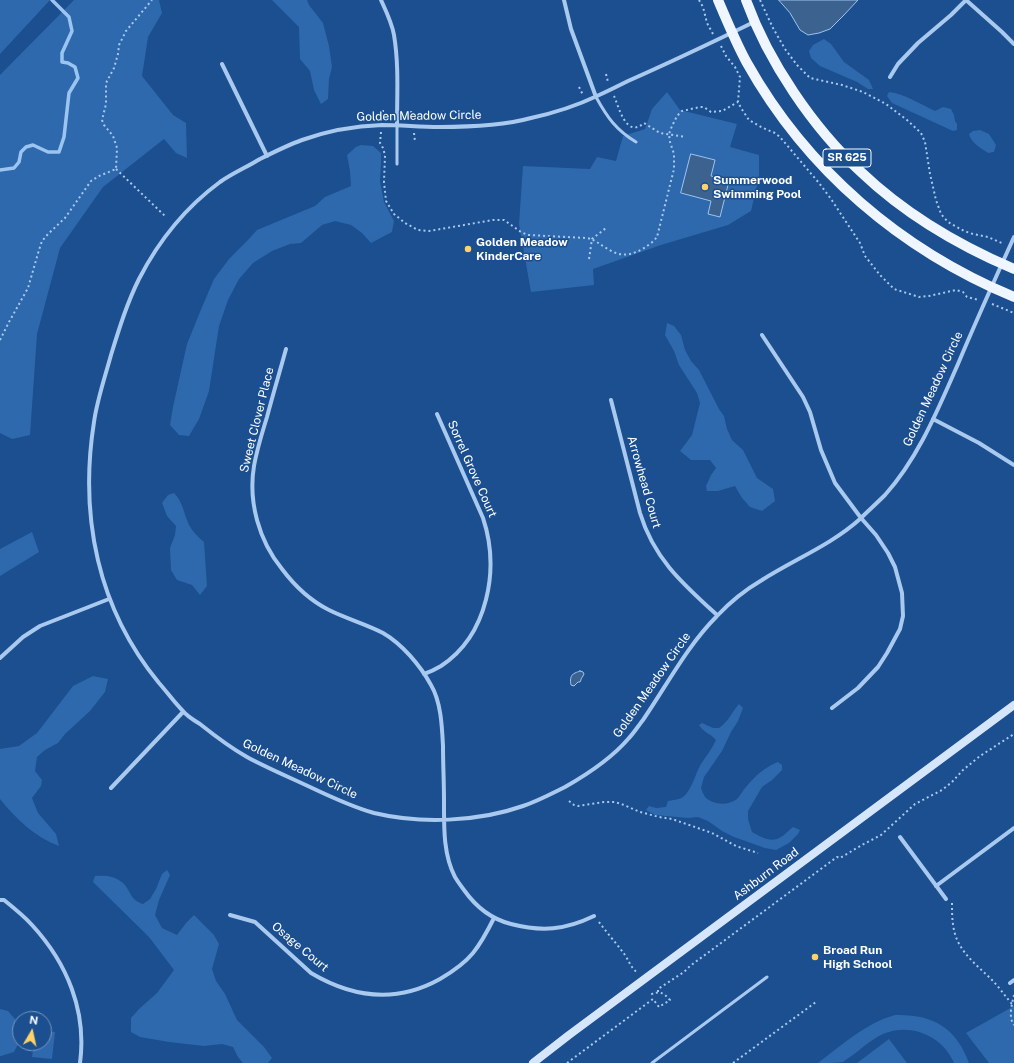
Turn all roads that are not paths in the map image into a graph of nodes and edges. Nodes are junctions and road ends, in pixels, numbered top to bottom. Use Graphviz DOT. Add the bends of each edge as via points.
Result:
graph roads {
  1 [pos="381,0"];
  2 [pos="564,0"];
  3 [pos="718,0"];
  4 [pos="746,0"];
  5 [pos="966,0"];
  6 [pos="755,22"];
  7 [pos="732,33"];
  8 [pos="1014,44"];
  9 [pos="222,64"];
  10 [pos="890,77"];
  11 [pos="596,97"];
  12 [pos="397,125"];
  13 [pos="636,142"];
  14 [pos="267,156"];
  15 [pos="397,164"];
  16 [pos="1014,237"];
  17 [pos="1002,264"];
  18 [pos="1014,269"];
  19 [pos="991,288"];
  20 [pos="1014,297"];
  21 [pos="762,336"];
  22 [pos="286,349"];
  23 [pos="611,400"];
  24 [pos="437,414"];
  25 [pos="933,419"];
  26 [pos="1014,465"];
  27 [pos="861,518"];
  28 [pos="109,599"];
  29 [pos="717,615"];
  30 [pos="0,658"];
  31 [pos="424,674"];
  32 [pos="1014,705"];
  33 [pos="832,708"];
  34 [pos="183,712"];
  35 [pos="111,788"];
  36 [pos="444,819"];
  37 [pos="1014,828"];
  38 [pos="900,837"];
  39 [pos="936,886"];
  40 [pos="945,898"];
  41 [pos="0,900"];
  42 [pos="230,915"];
  43 [pos="594,916"];
  44 [pos="494,918"];
  45 [pos="767,977"];
  46 [pos="1014,980"];
  47 [pos="1010,983"];
  48 [pos="80,1063"];
  49 [pos="533,1063"];
  50 [pos="652,1063"];
  1 -- 12 [label="street" via="392,25 396,53"];
  2 -- 11 [label="street" via="571,30"];
  3 -- 7 [label="main road, SR 625"];
  4 -- 6 [label="main road, SR 625"];
  5 -- 8 [label="street"];
  5 -- 10 [label="street" via="918,43 898,64"];
  6 -- 7 [label="street, Golden Meadow Circle"];
  6 -- 17 [label="main road, SR 625" via="777,65 805,108 861,173 932,226"];
  7 -- 11 [label="street, Golden Meadow Circle"];
  7 -- 19 [label="main road, SR 625" via="748,64 798,138 859,202 908,240"];
  9 -- 14 [label="street"];
  11 -- 12 [label="street, Golden Meadow Circle" via="563,110 511,123 457,127"];
  11 -- 13 [label="lane" via="613,124"];
  12 -- 14 [label="street, Golden Meadow Circle" via="355,127 328,132 302,140"];
  12 -- 15 [label="lane"];
  14 -- 28 [label="street, Golden Meadow Circle" via="220,182 189,209 156,248 124,313 99,396 89,464 90,520 102,580"];
  16 -- 17 [label="street, Golden Meadow Circle"];
  17 -- 18 [label="main road, SR 625"];
  17 -- 19 [label="street, Golden Meadow Circle"];
  19 -- 20 [label="main road, SR 625"];
  19 -- 25 [label="street, Golden Meadow Circle"];
  21 -- 27 [label="street" via="803,397 835,483"];
  22 -- 31 [label="street, Sweet Clover Place" via="253,473 255,511 264,540 276,562 299,588 330,610 391,638"];
  23 -- 29 [label="street, Arrowhead Court" via="644,528 660,557"];
  24 -- 31 [label="street, Sorrel Grove Court" via="487,528 491,570 486,600 474,630 449,660"];
  25 -- 26 [label="street"];
  25 -- 27 [label="street, Golden Meadow Circle" via="910,461 893,485"];
  27 -- 29 [label="street, Golden Meadow Circle" via="814,552 750,587"];
  27 -- 33 [label="street" via="876,535 895,567 902,593 903,616 896,638 878,667 858,688"];
  28 -- 30 [label="street" via="40,626 23,637"];
  28 -- 34 [label="street, Golden Meadow Circle" via="147,668"];
  29 -- 36 [label="street, Golden Meadow Circle" via="691,647 632,735 605,760 570,784 522,807 485,816"];
  31 -- 36 [label="street, Sweet Clover Place" via="432,686 442,728"];
  32 -- 49 [label="main road, Ashburn Road"];
  34 -- 35 [label="street"];
  34 -- 36 [label="street, Golden Meadow Circle" via="215,737 250,758 335,799 372,812 397,817"];
  36 -- 44 [label="street, Sweet Clover Place" via="446,852 455,878 470,898"];
  37 -- 39 [label="street"];
  38 -- 39 [label="street"];
  39 -- 40 [label="street"];
  41 -- 48 [label="street" via="4,900 32,925 56,955 70,982 80,1020"];
  42 -- 44 [label="street, Osage Court" via="255,922 322,980 347,990 374,995 410,991 452,972 476,950"];
  43 -- 44 [label="street, Sweet Clover Place" via="565,926 541,929 522,927"];
  45 -- 50 [label="lane"];
  46 -- 47 [label="street"];
}
